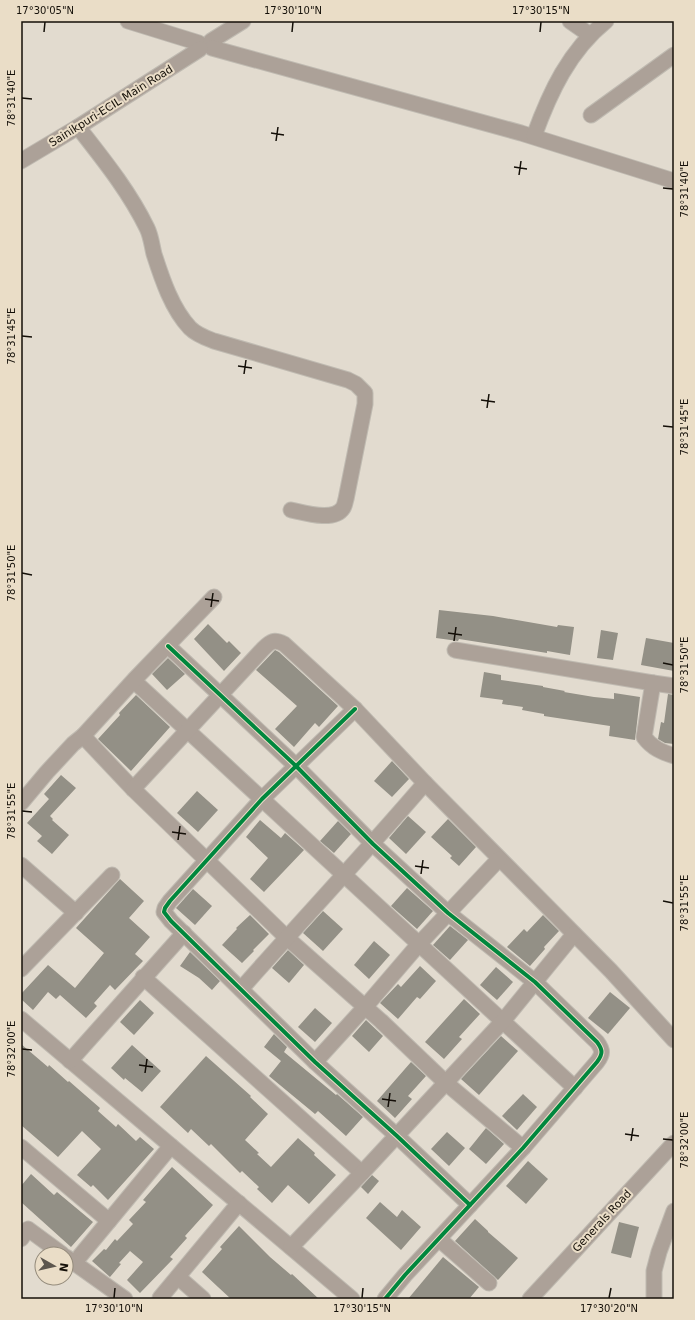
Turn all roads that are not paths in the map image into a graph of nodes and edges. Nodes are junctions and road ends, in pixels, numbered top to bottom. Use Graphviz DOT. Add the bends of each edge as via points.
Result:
graph roads {
  1 [pos="128,21"];
  2 [pos="243,21"];
  3 [pos="570,21"];
  4 [pos="606,21"];
  5 [pos="590,35"];
  6 [pos="206,45"];
  7 [pos="673,57"];
  8 [pos="590,115"];
  9 [pos="78,127"];
  10 [pos="534,136"];
  11 [pos="21,161"];
  12 [pos="674,181"];
  13 [pos="291,510"];
  14 [pos="214,597"];
  15 [pos="168,646"];
  16 [pos="455,650"];
  17 [pos="134,681"];
  18 [pos="653,683"];
  19 [pos="674,686"];
  20 [pos="220,694"];
  21 [pos="355,709"];
  22 [pos="188,730"];
  23 [pos="84,736"];
  24 [pos="674,756"];
  25 [pos="296,766"];
  26 [pos="425,783"];
  27 [pos="133,789"];
  28 [pos="262,799"];
  29 [pos="21,803"];
  30 [pos="373,844"];
  31 [pos="499,859"];
  32 [pos="207,861"];
  33 [pos="21,865"];
  34 [pos="344,874"];
  35 [pos="112,875"];
  36 [pos="76,912"];
  37 [pos="448,913"];
  38 [pos="184,933"];
  39 [pos="574,934"];
  40 [pos="286,937"];
  41 [pos="419,944"];
  42 [pos="21,969"];
  43 [pos="143,977"];
  44 [pos="535,982"];
  45 [pos="242,989"];
  46 [pos="365,1007"];
  47 [pos="21,1019"];
  48 [pos="502,1021"];
  49 [pos="674,1040"];
  50 [pos="70,1061"];
  51 [pos="315,1062"];
  52 [pos="446,1083"];
  53 [pos="575,1088"];
  54 [pos="397,1136"];
  55 [pos="674,1143"];
  56 [pos="171,1146"];
  57 [pos="523,1148"];
  58 [pos="23,1154"];
  59 [pos="362,1173"];
  60 [pos="239,1203"];
  61 [pos="470,1205"];
  62 [pos="674,1211"];
  63 [pos="109,1221"];
  64 [pos="23,1231"];
  65 [pos="439,1239"];
  66 [pos="48,1246"];
  67 [pos="291,1247"];
  68 [pos="74,1256"];
  69 [pos="74,1258"];
  70 [pos="178,1277"];
  71 [pos="489,1282"];
  72 [pos="160,1298"];
  73 [pos="125,1299"];
  74 [pos="203,1299"];
  75 [pos="352,1299"];
  76 [pos="385,1299"];
  77 [pos="530,1299"];
  78 [pos="654,1299"];
  1 -- 6 [label="street"];
  2 -- 6 [label="street, Sainikpuri-ECIL Main Road"];
  3 -- 5 [label="street"];
  4 -- 5 [label="street"];
  5 -- 10 [label="street" via="557,81"];
  6 -- 9 [label="street, Sainikpuri-ECIL Main Road"];
  6 -- 10 [label="street"];
  7 -- 8 [label="street"];
  9 -- 11 [label="street, Sainikpuri-ECIL Main Road"];
  9 -- 13 [label="street" via="115,175 147,229 167,287 178,312 191,329 214,341 348,380 365,394 342,509 326,516"];
  10 -- 12 [label="street"];
  14 -- 15 [label="street"];
  15 -- 17 [label="street"];
  15 -- 20 [label="street"];
  16 -- 18 [label="street"];
  17 -- 22 [label="street"];
  17 -- 23 [label="street"];
  18 -- 19 [label="street"];
  18 -- 24 [label="street" via="644,738 662,752"];
  20 -- 21 [label="street" via="263,649 276,640 284,644"];
  20 -- 22 [label="street"];
  20 -- 25 [label="street"];
  21 -- 25 [label="street"];
  21 -- 26 [label="street"];
  22 -- 27 [label="street"];
  22 -- 28 [label="street"];
  23 -- 27 [label="street"];
  23 -- 29 [label="street" via="73,744"];
  25 -- 28 [label="street"];
  25 -- 30 [label="street"];
  26 -- 30 [label="street"];
  26 -- 31 [label="street"];
  27 -- 32 [label="street"];
  28 -- 32 [label="street"];
  28 -- 34 [label="street"];
  30 -- 34 [label="street"];
  30 -- 37 [label="street"];
  31 -- 37 [label="street"];
  31 -- 39 [label="street"];
  32 -- 38 [label="street" via="165,908 166,916"];
  32 -- 40 [label="street"];
  33 -- 36 [label="street"];
  34 -- 40 [label="street"];
  34 -- 41 [label="street"];
  35 -- 36 [label="street"];
  36 -- 42 [label="street"];
  37 -- 41 [label="street"];
  37 -- 44 [label="street"];
  38 -- 43 [label="street"];
  38 -- 45 [label="street"];
  39 -- 44 [label="street"];
  39 -- 49 [label="street"];
  40 -- 45 [label="street"];
  40 -- 46 [label="street"];
  41 -- 46 [label="street"];
  41 -- 48 [label="street"];
  43 -- 50 [label="street"];
  43 -- 59 [label="street"];
  44 -- 48 [label="street"];
  44 -- 53 [label="street" via="602,1049 602,1055"];
  45 -- 51 [label="street"];
  46 -- 51 [label="street"];
  46 -- 52 [label="street"];
  47 -- 50 [label="street"];
  48 -- 52 [label="street"];
  48 -- 53 [label="street"];
  50 -- 56 [label="street"];
  51 -- 54 [label="street"];
  52 -- 54 [label="street"];
  52 -- 57 [label="street"];
  53 -- 57 [label="street"];
  54 -- 59 [label="street"];
  54 -- 61 [label="street"];
  55 -- 77 [label="street, Generals Road"];
  56 -- 60 [label="street"];
  56 -- 63 [label="street"];
  57 -- 61 [label="street"];
  58 -- 63 [label="street"];
  59 -- 67 [label="street"];
  60 -- 67 [label="street"];
  60 -- 70 [label="street"];
  61 -- 65 [label="street"];
  62 -- 78 [label="street" via="654,1271"];
  63 -- 68 [label="street"];
  64 -- 66 [label="street"];
  65 -- 71 [label="street"];
  65 -- 76 [label="street"];
  67 -- 75 [label="street"];
  69 -- 73 [label="street"];
  70 -- 72 [label="street"];
  70 -- 74 [label="street"];
}
